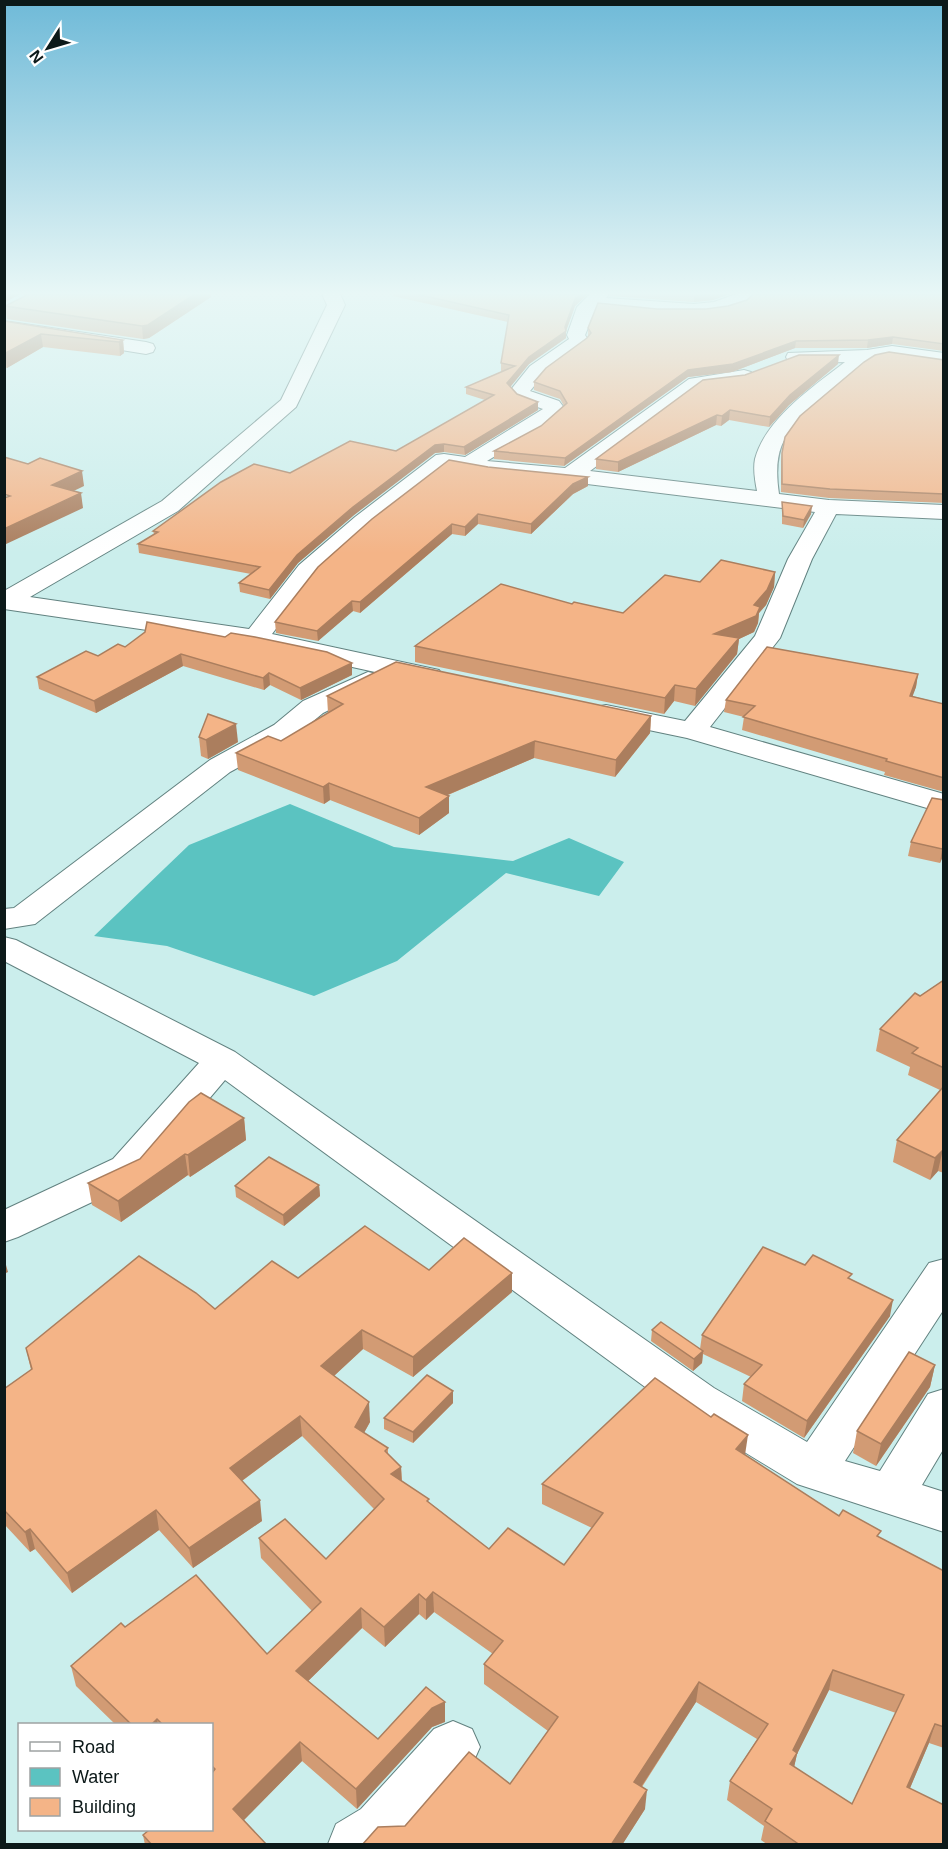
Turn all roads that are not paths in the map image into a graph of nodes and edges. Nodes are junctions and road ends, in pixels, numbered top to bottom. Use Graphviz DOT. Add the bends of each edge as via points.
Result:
graph roads {
  1 [pos="300,380"];
  2 [pos="529,380"];
  3 [pos="723,380"];
  4 [pos="835,380"];
  5 [pos="468,465"];
  6 [pos="570,475"];
  7 [pos="769,500"];
  8 [pos="826,512"];
  9 [pos="944,512"];
  10 [pos="944,531"];
  11 [pos="5,601"];
  12 [pos="256,638"];
  13 [pos="391,668"];
  14 [pos="449,680"];
  15 [pos="576,707"];
  16 [pos="692,731"];
  17 [pos="944,804"];
  18 [pos="4,919"];
  19 [pos="4,947"];
  20 [pos="222,1060"];
  21 [pos="4,1227"];
  22 [pos="944,1274"];
  23 [pos="944,1407"];
  24 [pos="814,1470"];
  25 [pos="891,1495"];
  26 [pos="944,1512"];
  27 [pos="453,1747"];
  28 [pos="356,1845"];
  1 -- 11 [label="street" via="289,403 170,506"];
  2 -- 5 [label="street" via="519,392 555,409"];
  3 -- 6 [label="street" via="696,383"];
  4 -- 7 [label="street" via="797,409 780,428 765,460"];
  5 -- 6 [label="street"];
  5 -- 12 [label="street" via="444,460 363,522 308,570"];
  6 -- 7 [label="street"];
  7 -- 8 [label="street"];
  8 -- 9 [label="street"];
  8 -- 10 [label="street"];
  8 -- 16 [label="street" via="800,559 767,638"];
  11 -- 12 [label="street"];
  12 -- 13 [label="street"];
  13 -- 14 [label="street"];
  13 -- 18 [label="street" via="313,707 284,731 220,766 23,917"];
  15 -- 16 [label="street"];
  16 -- 17 [label="street"];
  19 -- 20 [label="street"];
  20 -- 21 [label="street" via="127,1169"];
  20 -- 24 [label="street" via="698,1401"];
  22 -- 24 [label="street"];
  23 -- 25 [label="street"];
  24 -- 25 [label="street"];
  25 -- 26 [label="street"];
  27 -- 28 [label="street" via="381,1829"];
}
